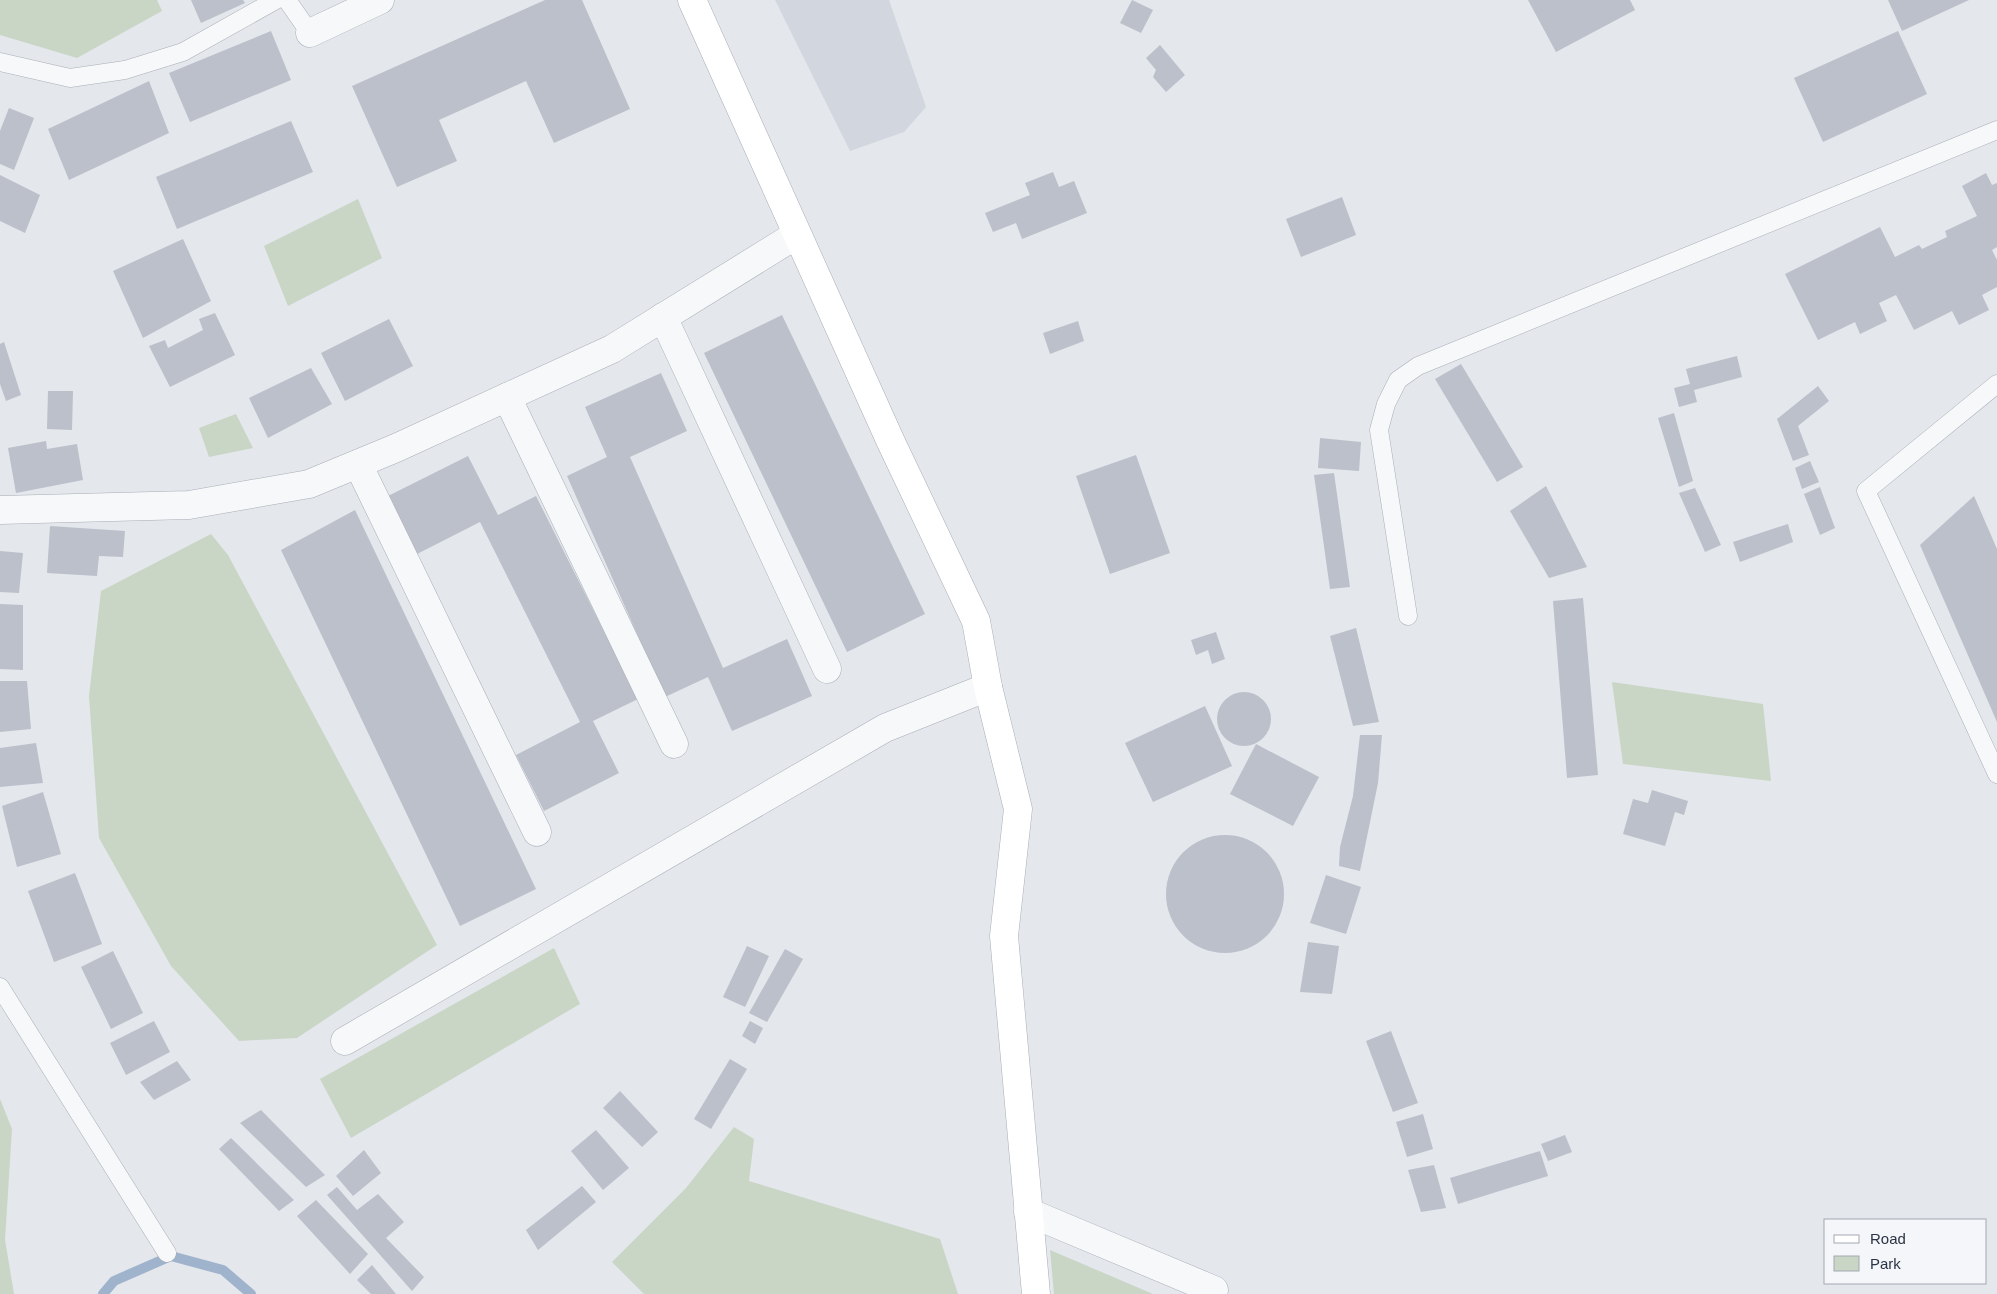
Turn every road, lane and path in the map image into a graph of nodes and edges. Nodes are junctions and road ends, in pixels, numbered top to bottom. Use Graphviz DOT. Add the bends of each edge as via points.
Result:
graph roads {
  1 [pos="276,0"];
  2 [pos="287,0"];
  3 [pos="380,0"];
  4 [pos="692,0"];
  5 [pos="310,33"];
  6 [pos="0,62"];
  7 [pos="1997,130"];
  8 [pos="796,235"];
  9 [pos="663,317"];
  10 [pos="1997,384"];
  11 [pos="507,397"];
  12 [pos="358,464"];
  13 [pos="0,510"];
  14 [pos="1408,616"];
  15 [pos="828,669"];
  16 [pos="988,687"];
  17 [pos="674,744"];
  18 [pos="1997,774"];
  19 [pos="537,832"];
  20 [pos="0,987"];
  21 [pos="345,1041"];
  22 [pos="1028,1212"];
  23 [pos="167,1253"];
  24 [pos="1214,1290"];
  25 [pos="1036,1294"];
  1 -- 6 [label="lane" via="183,52 125,70 70,78"];
  2 -- 5 [label="lane"];
  3 -- 5 [label="street"];
  4 -- 8 [label="street"];
  7 -- 14 [label="lane" via="1418,366 1398,380 1386,404 1379,430"];
  8 -- 9 [label="street"];
  8 -- 16 [label="street" via="976,621"];
  9 -- 11 [label="street" via="612,349"];
  9 -- 15 [label="street"];
  10 -- 18 [label="lane" via="1866,492"];
  11 -- 12 [label="street"];
  11 -- 17 [label="street"];
  12 -- 13 [label="street" via="309,484 189,504"];
  12 -- 19 [label="street"];
  16 -- 21 [label="street" via="885,728"];
  16 -- 22 [label="street" via="1018,809 1004,936"];
  20 -- 23 [label="lane"];
  22 -- 24 [label="street"];
  22 -- 25 [label="street"];
}
